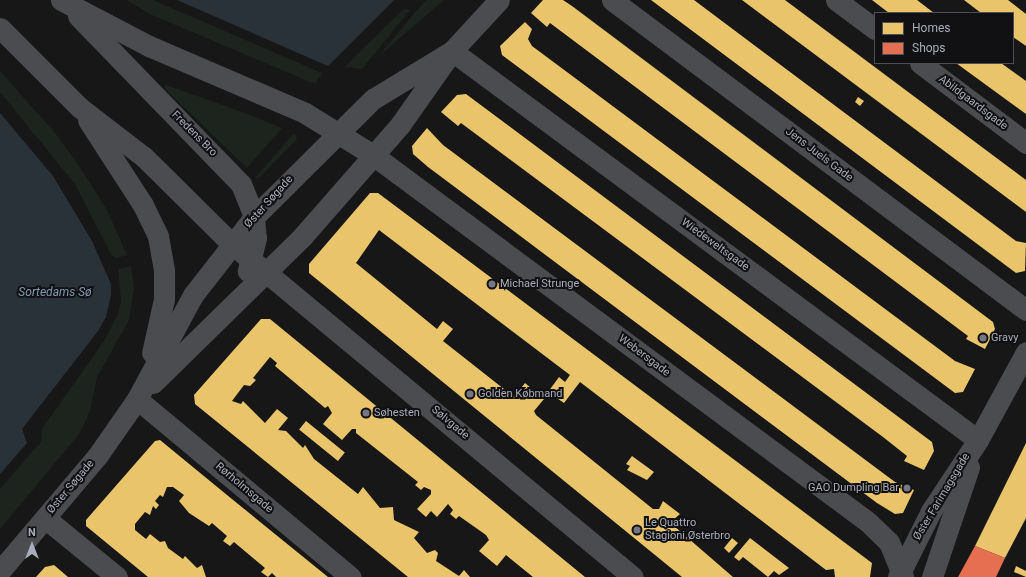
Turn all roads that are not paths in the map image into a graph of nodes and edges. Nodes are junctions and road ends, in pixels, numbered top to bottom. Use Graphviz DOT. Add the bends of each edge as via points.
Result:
graph roads {
  1 [pos="61,0"];
  2 [pos="499,0"];
  3 [pos="612,0"];
  4 [pos="836,0"];
  5 [pos="0,28"];
  6 [pos="874,28"];
  7 [pos="452,51"];
  8 [pos="921,64"];
  9 [pos="79,107"];
  10 [pos="338,130"];
  11 [pos="1026,143"];
  12 [pos="373,155"];
  13 [pos="254,217"];
  14 [pos="232,244"];
  15 [pos="259,265"];
  16 [pos="1026,310"];
  17 [pos="1026,352"];
  18 [pos="137,399"];
  19 [pos="978,440"];
  20 [pos="45,518"];
  21 [pos="0,571"];
  22 [pos="901,574"];
  23 [pos="117,577"];
  24 [pos="351,577"];
  25 [pos="633,577"];
  26 [pos="932,577"];
  1 -- 10 [label="street, Fredens Bro" via="149,46 286,103"];
  1 -- 13 [label="street, Fredens Bro" via="224,164 241,184"];
  2 -- 7 [label="street, Øster Søgade"];
  3 -- 16 [label="street, Jens Juels Gade"];
  4 -- 6 [label="street"];
  5 -- 9 [label="street"];
  7 -- 10 [label="street, Øster Søgade" via="373,99"];
  7 -- 12 [label="street, Øster Søgade" via="400,125"];
  7 -- 19 [label="street, Wiedeweltsgade"];
  8 -- 11 [label="street, Abildgaardsgade"];
  9 -- 14 [label="street" via="144,157"];
  9 -- 18 [label="street" via="151,220 162,253 162,319"];
  10 -- 12 [label="street, Webersgade"];
  10 -- 13 [label="street, Øster Søgade"];
  12 -- 15 [label="street, Øster Søgade" via="302,237"];
  12 -- 22 [label="street, Webersgade" via="868,522 888,542"];
  13 -- 14 [label="street, Øster Søgade"];
  13 -- 15 [label="street, Fredens Bro"];
  14 -- 15 [label="street, Sølvgade"];
  14 -- 18 [label="street, Øster Søgade" via="193,295"];
  15 -- 18 [label="street, Øster Søgade" via="236,299"];
  15 -- 25 [label="street, Sølvgade"];
  17 -- 19 [label="street, Øster Farimagsgade"];
  18 -- 20 [label="street, Øster Søgade"];
  18 -- 24 [label="street, Rørholmsgade"];
  19 -- 22 [label="street, Øster Farimagsgade" via="931,511"];
  19 -- 26 [label="street, Øster Farimagsgade"];
  20 -- 21 [label="street, Øster Søgade"];
  20 -- 23 [label="street"];
}
